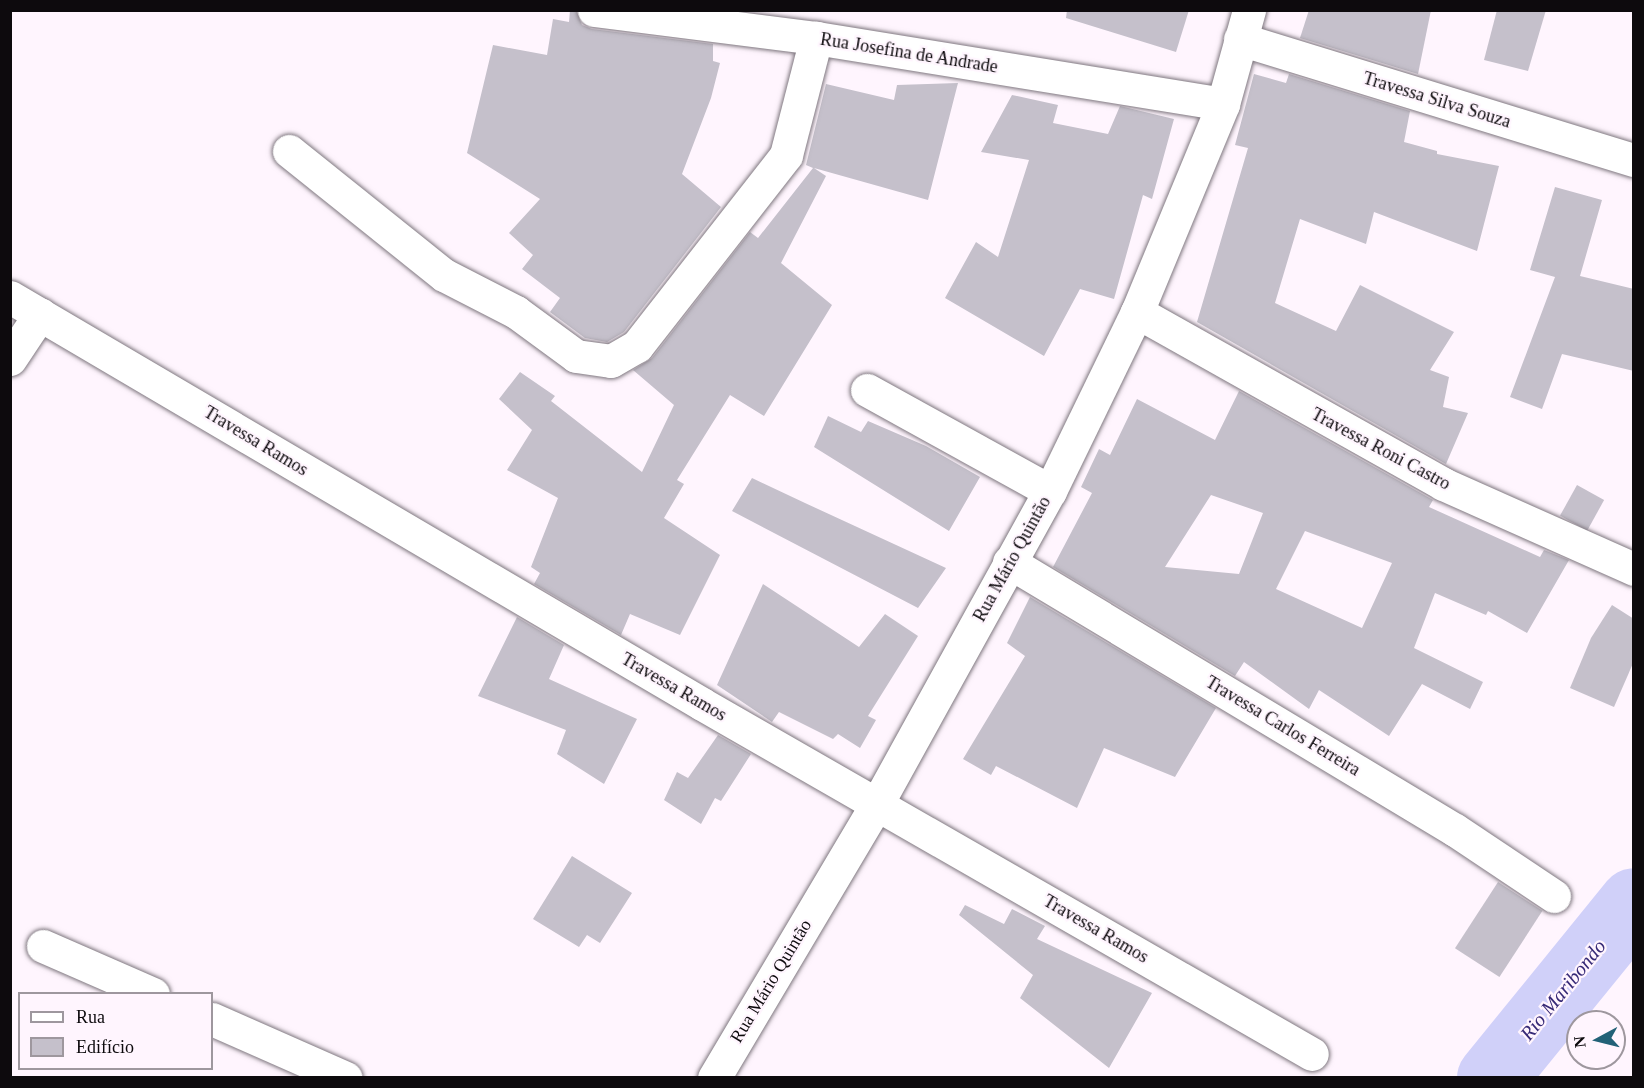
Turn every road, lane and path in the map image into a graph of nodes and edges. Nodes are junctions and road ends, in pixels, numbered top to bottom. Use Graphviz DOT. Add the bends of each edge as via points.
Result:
graph roads {
  1 [pos="594,10"];
  2 [pos="1244,25"];
  3 [pos="816,38"];
  4 [pos="1223,104"];
  5 [pos="289,151"];
  6 [pos="1634,160"];
  7 [pos="10,297"];
  8 [pos="1137,312"];
  9 [pos="40,314"];
  10 [pos="10,359"];
  11 [pos="867,390"];
  12 [pos="1050,490"];
  13 [pos="1009,562"];
  14 [pos="1634,569"];
  15 [pos="878,802"];
  16 [pos="1554,896"];
  17 [pos="43,945"];
  18 [pos="151,992"];
  19 [pos="213,1019"];
  20 [pos="1312,1054"];
  21 [pos="346,1077"];
  22 [pos="714,1077"];
  1 -- 3 [label="street, Rua Josefina de Andrade"];
  2 -- 4 [label="street, Rua Mário Quintão"];
  2 -- 6 [label="street, Travessa Silva Souza"];
  3 -- 4 [label="street, Rua Josefina de Andrade"];
  3 -- 5 [label="street" via="786,155 637,346 611,361 576,356 516,312 444,275"];
  4 -- 8 [label="street, Rua Mário Quintão"];
  7 -- 9 [label="street, Travessa Ramos"];
  8 -- 12 [label="street, Rua Mário Quintão"];
  8 -- 14 [label="street, Travessa Roni Castro" via="1443,484"];
  9 -- 10 [label="street"];
  9 -- 15 [label="street, Travessa Ramos" via="702,704"];
  11 -- 12 [label="street"];
  12 -- 13 [label="street, Rua Mário Quintão"];
  13 -- 15 [label="street, Rua Mário Quintão"];
  13 -- 16 [label="street, Travessa Carlos Ferreira" via="1455,830"];
  15 -- 20 [label="street, Travessa Ramos"];
  15 -- 22 [label="street, Rua Mário Quintão"];
  17 -- 18 [label="street"];
  19 -- 21 [label="street"];
}
